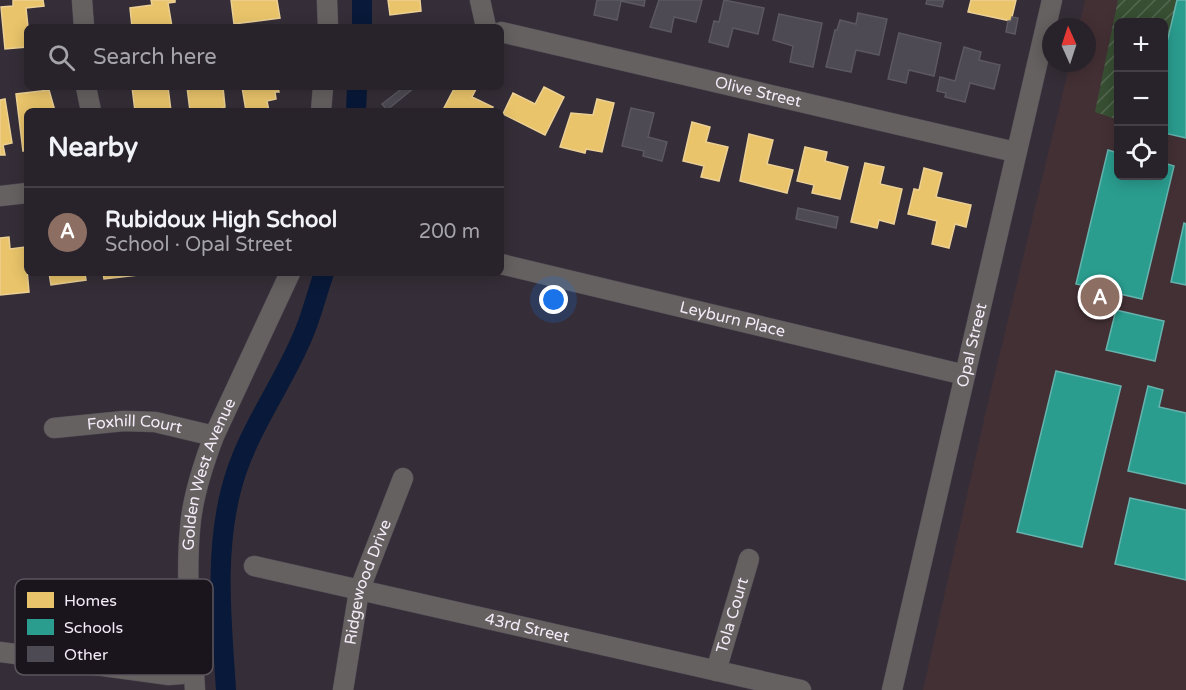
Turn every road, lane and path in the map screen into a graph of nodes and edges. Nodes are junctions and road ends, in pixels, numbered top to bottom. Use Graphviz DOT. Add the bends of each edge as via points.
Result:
graph roads {
  1 [pos="82,0"];
  2 [pos="327,0"];
  3 [pos="480,0"];
  4 [pos="1052,0"];
  5 [pos="84,24"];
  6 [pos="328,24"];
  7 [pos="485,24"];
  8 [pos="504,33"];
  9 [pos="87,90"];
  10 [pos="323,90"];
  11 [pos="90,108"];
  12 [pos="321,108"];
  13 [pos="1015,152"];
  14 [pos="24,193"];
  15 [pos="0,196"];
  16 [pos="504,265"];
  17 [pos="289,276"];
  18 [pos="965,375"];
  19 [pos="54,428"];
  20 [pos="214,436"];
  21 [pos="403,478"];
  22 [pos="749,559"];
  23 [pos="254,566"];
  24 [pos="187,579"];
  25 [pos="359,591"];
  26 [pos="0,652"];
  27 [pos="15,654"];
  28 [pos="716,671"];
  29 [pos="164,675"];
  30 [pos="195,681"];
  31 [pos="343,690"];
  32 [pos="801,690"];
  33 [pos="892,690"];
  1 -- 5 [label="street"];
  2 -- 6 [label="street"];
  3 -- 7 [label="street"];
  4 -- 13 [label="street, Opal Street"];
  8 -- 13 [label="street, Olive Street"];
  9 -- 11 [label="street"];
  10 -- 12 [label="street"];
  13 -- 18 [label="street, Opal Street"];
  14 -- 15 [label="street"];
  16 -- 18 [label="street, Leyburn Place"];
  17 -- 20 [label="street, Golden West Avenue"];
  18 -- 33 [label="street, Opal Street"];
  19 -- 20 [label="street, Foxhill Court" via="155,422"];
  20 -- 24 [label="street, Golden West Avenue" via="190,527"];
  21 -- 25 [label="street, Ridgewood Drive"];
  22 -- 28 [label="street, Tola Court"];
  23 -- 25 [label="street, 43rd Street"];
  25 -- 28 [label="street, 43rd Street"];
  25 -- 31 [label="street, Ridgewood Drive"];
  26 -- 27 [label="street"];
  28 -- 32 [label="street, 43rd Street"];
  29 -- 30 [label="street"];
}
